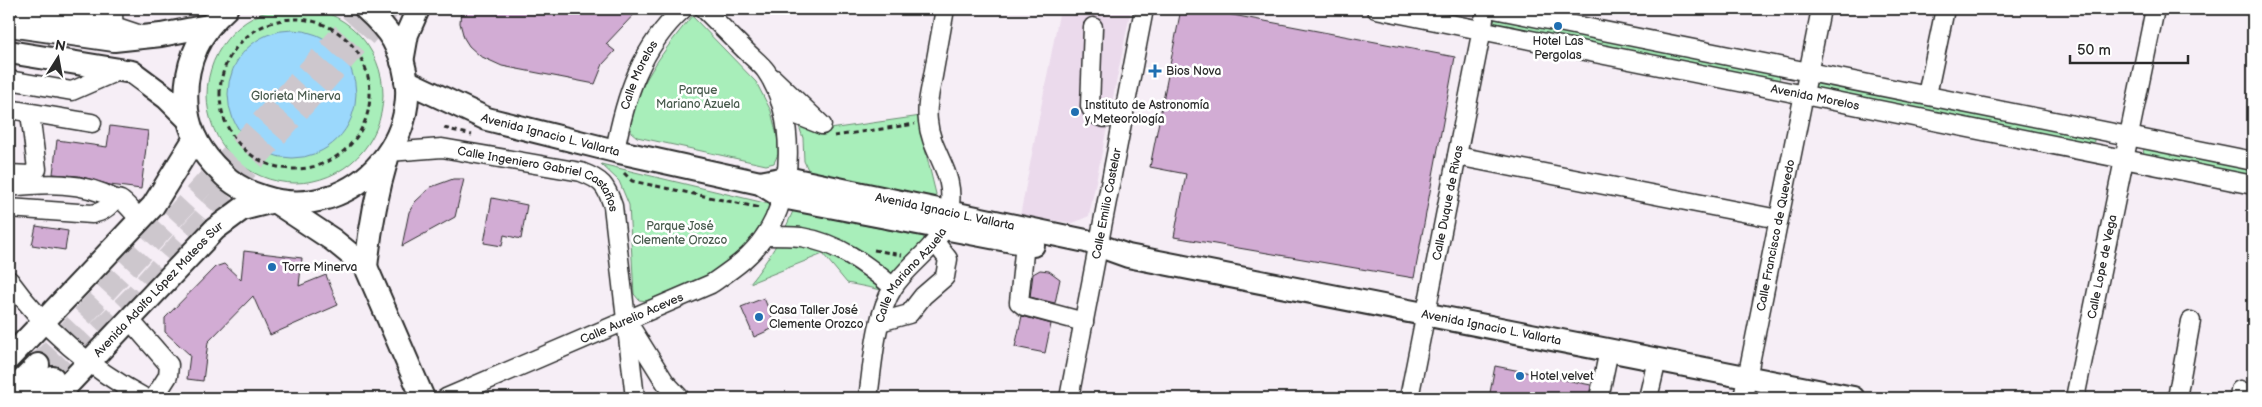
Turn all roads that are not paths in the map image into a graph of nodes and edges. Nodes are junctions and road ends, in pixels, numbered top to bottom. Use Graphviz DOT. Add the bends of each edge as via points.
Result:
graph roads {
  1 [pos="24,9"];
  2 [pos="88,9"];
  3 [pos="366,9"];
  4 [pos="418,9"];
  5 [pos="683,9"];
  6 [pos="704,9"];
  7 [pos="945,9"];
  8 [pos="1144,9"];
  9 [pos="1376,9"];
  10 [pos="1486,9"];
  11 [pos="1494,9"];
  12 [pos="1821,9"];
  13 [pos="1945,9"];
  14 [pos="2155,9"];
  15 [pos="62,12"];
  16 [pos="215,15"];
  17 [pos="114,22"];
  18 [pos="9,25"];
  19 [pos="1093,27"];
  20 [pos="1482,30"];
  21 [pos="9,52"];
  22 [pos="120,70"];
  23 [pos="766,71"];
  24 [pos="404,72"];
  25 [pos="1808,72"];
  26 [pos="9,80"];
  27 [pos="1804,94"];
  28 [pos="1927,95"];
  29 [pos="780,101"];
  30 [pos="9,109"];
  31 [pos="30,113"];
  32 [pos="1124,115"];
  33 [pos="92,123"];
  34 [pos="192,128"];
  35 [pos="2129,136"];
  36 [pos="389,152"];
  37 [pos="1457,156"];
  38 [pos="2124,158"];
  39 [pos="616,161"];
  40 [pos="2253,161"];
  41 [pos="9,174"];
  42 [pos="2253,185"];
  43 [pos="9,187"];
  44 [pos="782,195"];
  45 [pos="115,199"];
  46 [pos="274,201"];
  47 [pos="9,208"];
  48 [pos="1778,219"];
  49 [pos="140,220"];
  50 [pos="943,227"];
  51 [pos="766,236"];
  52 [pos="1026,243"];
  53 [pos="1098,250"];
  54 [pos="366,268"];
  55 [pos="9,280"];
  56 [pos="893,287"];
  57 [pos="1426,314"];
  58 [pos="129,319"];
  59 [pos="627,321"];
  60 [pos="2191,321"];
  61 [pos="880,322"];
  62 [pos="1084,322"];
  63 [pos="44,323"];
  64 [pos="1609,350"];
  65 [pos="9,358"];
  66 [pos="1657,360"];
  67 [pos="88,363"];
  68 [pos="49,380"];
  69 [pos="1745,388"];
  70 [pos="9,394"];
  71 [pos="34,398"];
  72 [pos="145,398"];
  73 [pos="154,398"];
  74 [pos="423,398"];
  75 [pos="446,398"];
  76 [pos="635,398"];
  77 [pos="680,398"];
  78 [pos="868,398"];
  79 [pos="1069,398"];
  80 [pos="1409,398"];
  81 [pos="1599,398"];
  82 [pos="1648,398"];
  83 [pos="1854,398"];
  84 [pos="2075,398"];
  85 [pos="2177,398"];
  1 -- 15 [label="street"];
  2 -- 17 [label="street"];
  3 -- 24 [label="main road" via="393,41"];
  4 -- 24 [label="main road" via="408,34"];
  5 -- 39 [label="street, Calle Morelos" via="671,20 638,69 623,110"];
  6 -- 23 [label="street"];
  7 -- 50 [label="street, Calle Mariano Azuela" via="928,105 928,122 949,179"];
  8 -- 32 [label="street, Calle Emilio Castelar"];
  9 -- 20 [label="street, Avenida Morelos"];
  10 -- 20 [label="street, Calle Duque de Rivas"];
  11 -- 25 [label="street, Avenida Morelos"];
  12 -- 25 [label="street, Calle Francisco de Quevedo"];
  13 -- 28 [label="street"];
  14 -- 35 [label="street, Calle Lope de Vega"];
  15 -- 17 [label="street"];
  16 -- 17 [label="main road" via="146,37"];
  16 -- 34 [label="main road" via="196,47 188,70 185,94"];
  17 -- 18 [label="main road"];
  19 -- 32 [label="street" via="1092,112 1106,118"];
  20 -- 27 [label="street, Avenida Morelos"];
  20 -- 37 [label="street, Calle Duque de Rivas"];
  21 -- 22 [label="main road"];
  22 -- 26 [label="street" via="72,91"];
  22 -- 34 [label="main road" via="132,72 151,86"];
  23 -- 29 [label="street, Calle Aurelio Aceves"];
  23 -- 29 [label="street" via="822,125 799,116"];
  24 -- 36 [label="main road" via="406,106 400,130"];
  24 -- 39 [label="main road, Avenida Ignacio L. Vallarta" via="487,119"];
  25 -- 27 [label="street, Calle Francisco de Quevedo"];
  25 -- 28 [label="street, Avenida Morelos"];
  27 -- 38 [label="street, Avenida Morelos"];
  27 -- 48 [label="street, Calle Francisco de Quevedo"];
  28 -- 35 [label="street, Avenida Morelos"];
  29 -- 44 [label="street, Calle Aurelio Aceves" via="789,142"];
  30 -- 31 [label="street"];
  31 -- 33 [label="street"];
  31 -- 41 [label="street" via="37,169 30,174"];
  32 -- 53 [label="street, Calle Emilio Castelar"];
  34 -- 46 [label="main road" via="209,160 227,179 249,193"];
  34 -- 49 [label="main road" via="164,189"];
  35 -- 38 [label="street, Calle Lope de Vega"];
  35 -- 40 [label="street, Avenida Morelos"];
  36 -- 46 [label="main road" via="359,184 340,194 318,201"];
  36 -- 54 [label="main road" via="369,231"];
  36 -- 59 [label="street, Calle Ingeniero Gabriel Castaños" via="442,148 581,172 598,179 608,190 613,206"];
  37 -- 48 [label="street"];
  37 -- 57 [label="street, Calle Duque de Rivas"];
  38 -- 42 [label="street, Avenida Morelos"];
  38 -- 84 [label="street, Calle Lope de Vega"];
  39 -- 44 [label="main road, Avenida Ignacio L. Vallarta" via="760,183"];
  43 -- 45 [label="street" via="65,184 98,190"];
  44 -- 50 [label="main road, Avenida Ignacio L. Vallarta"];
  44 -- 51 [label="street, Calle Aurelio Aceves"];
  45 -- 47 [label="street" via="92,214"];
  45 -- 49 [label="street" via="124,200"];
  46 -- 54 [label="main road" via="334,240"];
  46 -- 58 [label="main road, Avenida Adolfo López Mateos Sur" via="242,209 215,230"];
  48 -- 69 [label="street, Calle Francisco de Quevedo"];
  49 -- 63 [label="main road"];
  50 -- 52 [label="main road, Avenida Ignacio L. Vallarta"];
  50 -- 53 [label="main road, Avenida Ignacio L. Vallarta"];
  50 -- 56 [label="street, Calle Mariano Azuela"];
  50 -- 61 [label="street" via="948,258 945,277 922,296 909,314"];
  51 -- 56 [label="street" via="801,237 835,247 866,264"];
  51 -- 59 [label="street, Calle Aurelio Aceves" via="743,263 710,284"];
  52 -- 53 [label="main road, Avenida Ignacio L. Vallarta"];
  52 -- 62 [label="street" via="1018,302"];
  53 -- 57 [label="main road, Avenida Ignacio L. Vallarta"];
  53 -- 62 [label="street, Calle Emilio Castelar"];
  54 -- 74 [label="main road"];
  55 -- 63 [label="street"];
  56 -- 61 [label="street, Calle Mariano Azuela"];
  57 -- 64 [label="main road, Avenida Ignacio L. Vallarta"];
  57 -- 80 [label="street, Calle Duque de Rivas"];
  58 -- 67 [label="main road, Avenida Adolfo López Mateos Sur"];
  58 -- 73 [label="street" via="169,364 168,376"];
  59 -- 75 [label="street, Calle Aurelio Aceves"];
  59 -- 76 [label="street, Calle Ingeniero Gabriel Castaños"];
  59 -- 77 [label="street" via="665,382"];
  60 -- 85 [label="street"];
  61 -- 78 [label="street, Calle Mariano Azuela"];
  62 -- 79 [label="street, Calle Emilio Castelar"];
  63 -- 65 [label="main road"];
  63 -- 67 [label="street"];
  64 -- 66 [label="main road, Avenida Ignacio L. Vallarta"];
  64 -- 81 [label="street"];
  66 -- 69 [label="main road, Avenida Ignacio L. Vallarta"];
  66 -- 82 [label="street"];
  67 -- 68 [label="main road, Avenida Adolfo López Mateos Sur"];
  67 -- 72 [label="street"];
  68 -- 70 [label="main road, Avenida Adolfo López Mateos Sur"];
  68 -- 71 [label="main road, Avenida Adolfo López Mateos Sur"];
  69 -- 83 [label="main road, Avenida Ignacio L. Vallarta"];
}
